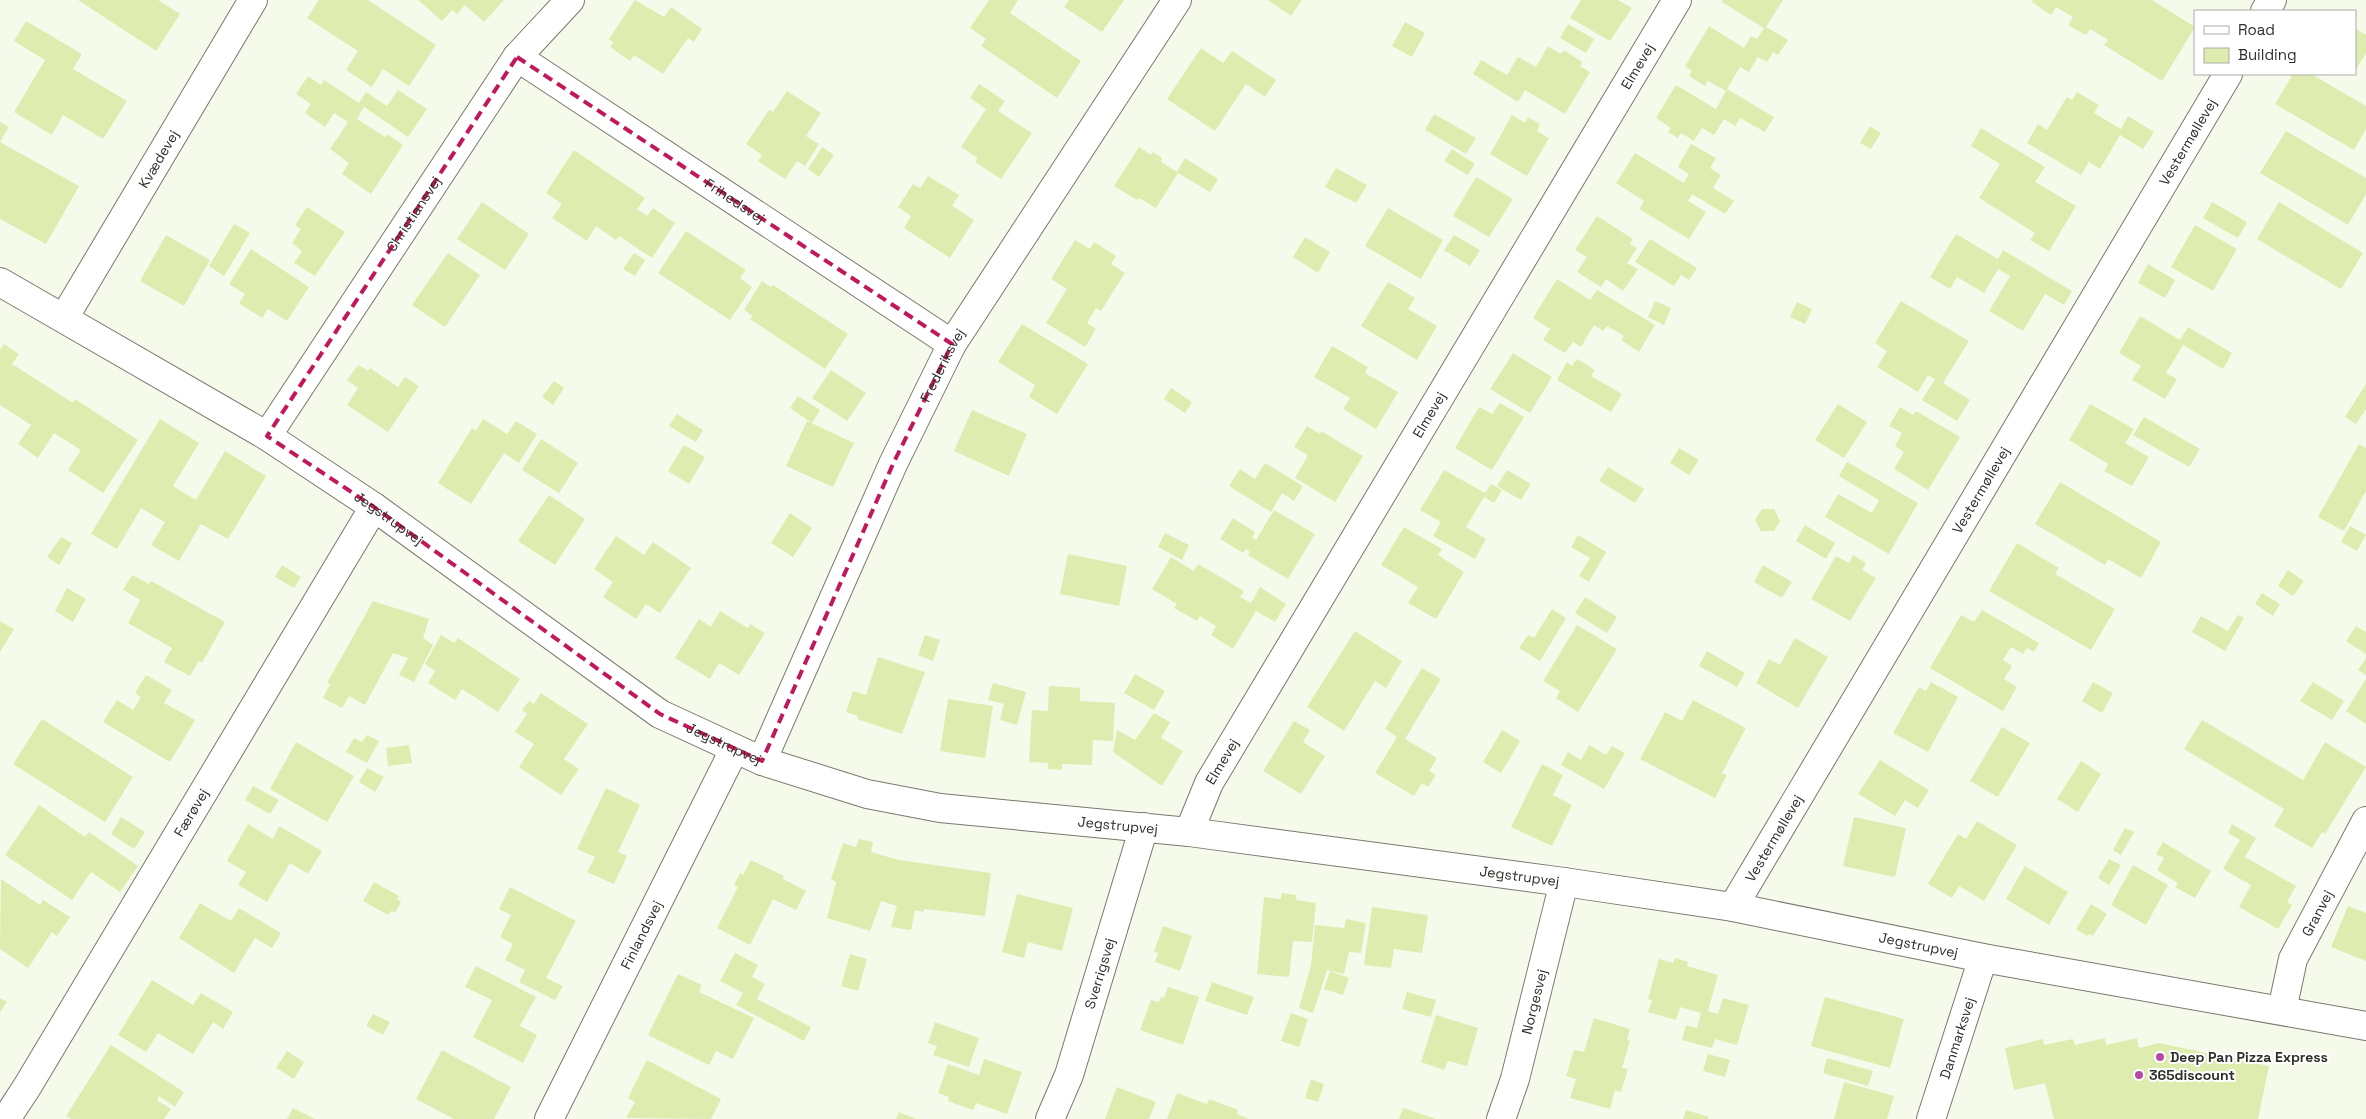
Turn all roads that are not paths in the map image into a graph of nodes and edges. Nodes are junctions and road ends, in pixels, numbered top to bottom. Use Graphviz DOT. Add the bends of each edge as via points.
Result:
graph roads {
  1 [pos="253,0"];
  2 [pos="570,0"];
  3 [pos="1177,0"];
  4 [pos="1677,0"];
  5 [pos="517,58"];
  6 [pos="2227,75"];
  7 [pos="0,282"];
  8 [pos="64,318"];
  9 [pos="952,344"];
  10 [pos="267,436"];
  11 [pos="374,508"];
  12 [pos="734,750"];
  13 [pos="762,761"];
  14 [pos="2366,821"];
  15 [pos="1144,827"];
  16 [pos="1189,832"];
  17 [pos="1564,882"];
  18 [pos="1733,907"];
  19 [pos="1983,958"];
  20 [pos="2282,1010"];
  21 [pos="2366,1026"];
  22 [pos="6,1119"];
  23 [pos="549,1119"];
  24 [pos="1050,1119"];
  25 [pos="1502,1119"];
  26 [pos="1931,1119"];
  1 -- 8 [label="street, Kvædevej"];
  2 -- 5 [label="street, Christiansvej"];
  3 -- 9 [label="street, Frederiksvej"];
  4 -- 16 [label="street, Elmevej" via="1209,783"];
  5 -- 9 [label="street, Frihedsvej"];
  5 -- 10 [label="street, Christiansvej"];
  6 -- 18 [label="street, Vestermøllevej"];
  7 -- 8 [label="street, Jegstrupvej"];
  8 -- 10 [label="street, Jegstrupvej"];
  9 -- 13 [label="street, Frederiksvej" via="893,464"];
  10 -- 11 [label="street, Jegstrupvej"];
  11 -- 12 [label="street, Jegstrupvej" via="660,714"];
  11 -- 22 [label="street, Færøvej"];
  12 -- 13 [label="street, Jegstrupvej"];
  12 -- 23 [label="street, Finlandsvej"];
  13 -- 15 [label="street, Jegstrupvej" via="867,794 940,808"];
  14 -- 20 [label="street, Granvej" via="2293,959"];
  15 -- 16 [label="street, Jegstrupvej"];
  15 -- 24 [label="street, Sverrigsvej" via="1068,1075"];
  16 -- 17 [label="street, Jegstrupvej"];
  17 -- 18 [label="street, Jegstrupvej"];
  17 -- 25 [label="street, Norgesvej"];
  18 -- 19 [label="street, Jegstrupvej"];
  19 -- 20 [label="street, Jegstrupvej"];
  19 -- 26 [label="street, Danmarksvej"];
  20 -- 21 [label="street, Jegstrupvej"];
}
